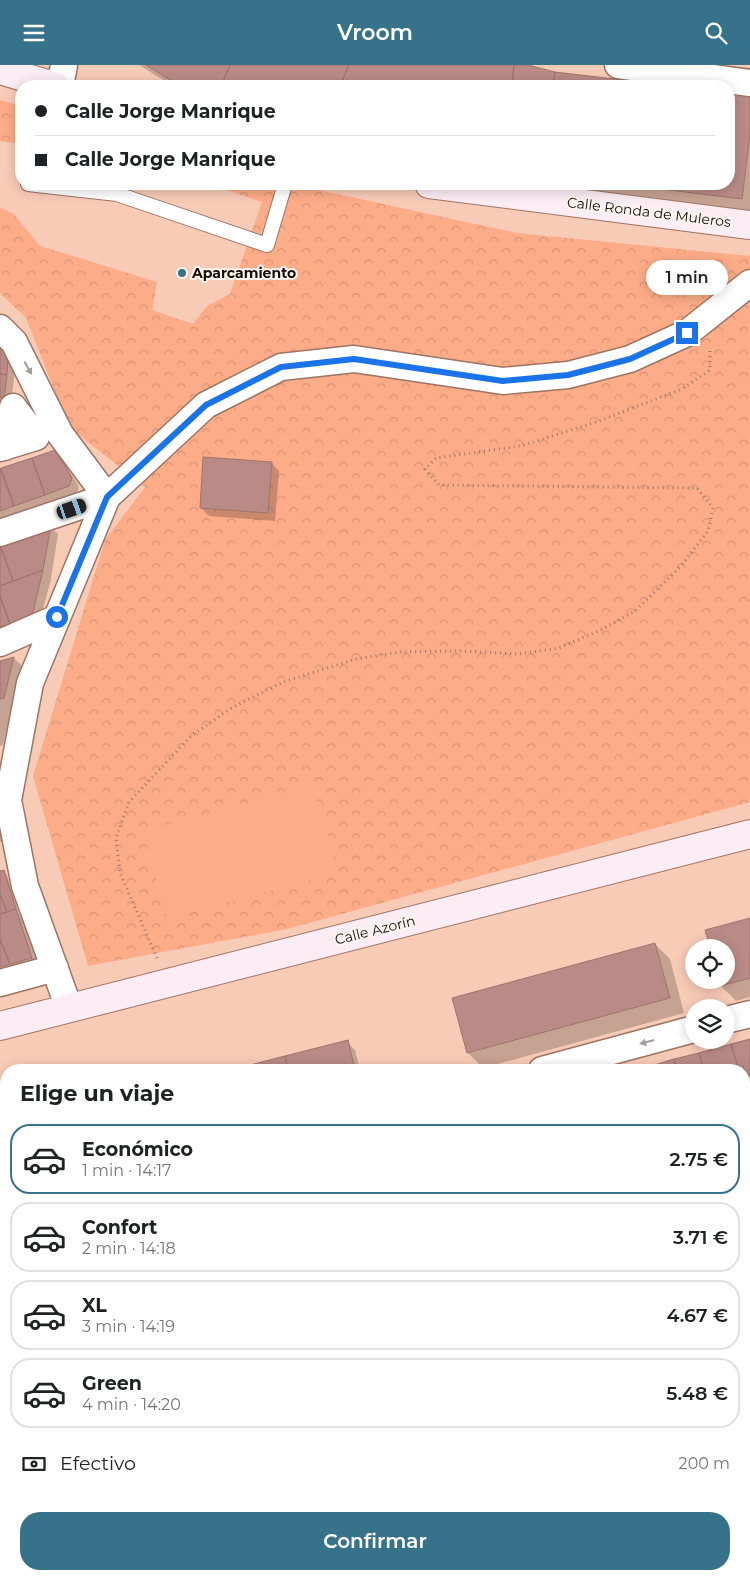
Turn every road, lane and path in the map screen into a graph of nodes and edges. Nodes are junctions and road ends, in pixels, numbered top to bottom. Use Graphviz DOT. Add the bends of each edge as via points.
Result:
graph roads {
  1 [pos="64,65"];
  2 [pos="621,65"];
  3 [pos="0,70"];
  4 [pos="34,80"];
  5 [pos="61,80"];
  6 [pos="728,80"];
  7 [pos="735,81"];
  8 [pos="750,83"];
  9 [pos="82,190"];
  10 [pos="283,190"];
  11 [pos="477,190"];
  12 [pos="750,225"];
  13 [pos="750,283"];
  14 [pos="709,315"];
  15 [pos="0,329"];
  16 [pos="107,497"];
  17 [pos="0,533"];
  18 [pos="57,617"];
  19 [pos="0,643"];
  20 [pos="9,748"];
  21 [pos="750,834"];
  22 [pos="9,851"];
  23 [pos="55,968"];
  24 [pos="0,983"];
  25 [pos="168,983"];
  26 [pos="69,1008"];
  27 [pos="750,1014"];
  28 [pos="735,1018"];
  29 [pos="0,1026"];
  30 [pos="685,1031"];
  31 [pos="564,1064"];
  1 -- 5 [label="street"];
  2 -- 6 [label="street"];
  3 -- 4 [label="street"];
  7 -- 8 [label="street"];
  9 -- 10 [label="lane" via="118,194 267,245"];
  11 -- 12 [label="street, Calle Ronda de Muleros"];
  13 -- 14 [label="street"];
  14 -- 16 [label="street" via="687,333 630,359 568,375 503,381 354,359 281,367 206,405"];
  14 -- 25 [label="path" via="710,370 682,389 521,446 436,458 425,469 440,485 697,488 713,508 708,531 680,566 635,611 559,649 519,654 399,652 356,659 283,682 234,707 190,736 129,802 116,838 120,873"];
  15 -- 16 [label="street, one-way" via="14,342 60,434"];
  16 -- 17 [label="street"];
  16 -- 18 [label="street"];
  18 -- 19 [label="street"];
  18 -- 20 [label="street" via="30,683"];
  20 -- 22 [label="street"];
  21 -- 25 [label="street, Calle Azorín"];
  22 -- 23 [label="street"];
  23 -- 24 [label="street"];
  23 -- 26 [label="street"];
  25 -- 26 [label="street, Calle Azorín"];
  26 -- 29 [label="street, Calle Azorín"];
  27 -- 28 [label="street"];
  30 -- 31 [label="street, one-way"];
}
